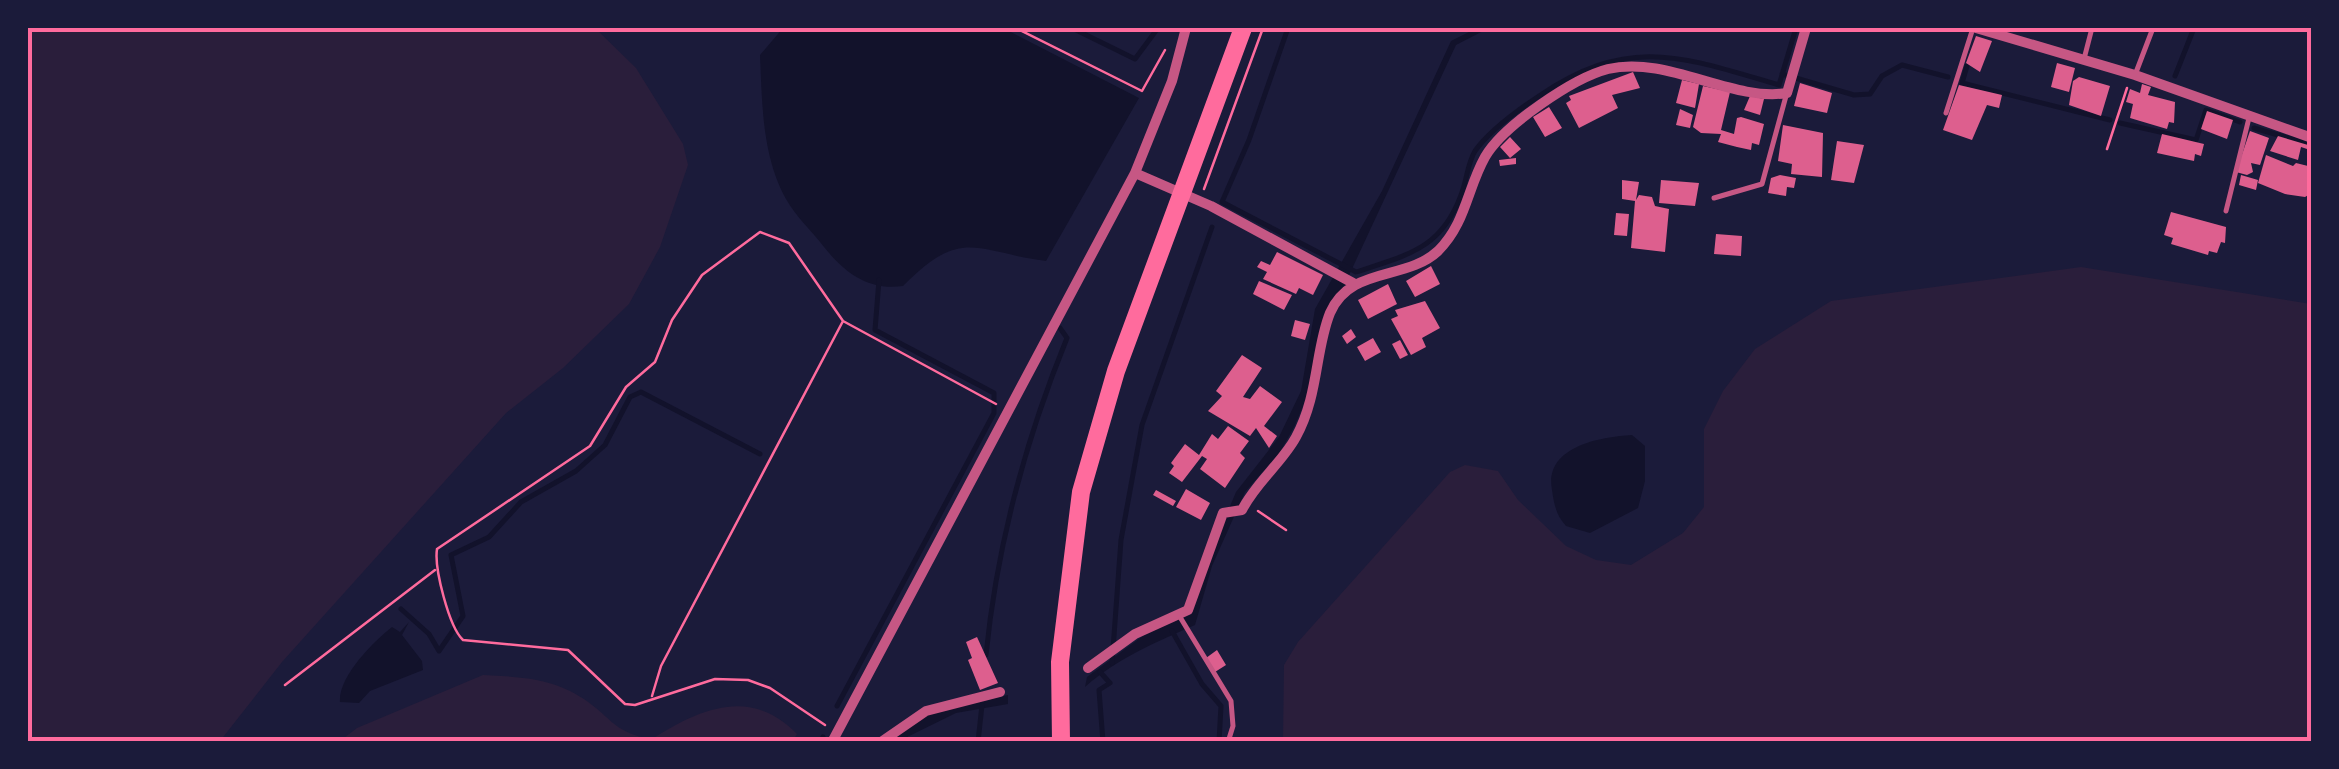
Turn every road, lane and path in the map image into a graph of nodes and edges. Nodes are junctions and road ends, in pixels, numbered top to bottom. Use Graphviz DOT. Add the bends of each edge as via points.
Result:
graph roads {
  1 [pos="1016,28"];
  2 [pos="1186,28"];
  3 [pos="1244,28"];
  4 [pos="1263,28"];
  5 [pos="1806,28"];
  6 [pos="1974,28"];
  7 [pos="2092,28"];
  8 [pos="2154,28"];
  9 [pos="1168,42"];
  10 [pos="2083,62"];
  11 [pos="2133,74"];
  12 [pos="1787,93"];
  13 [pos="1946,114"];
  14 [pos="2250,115"];
  15 [pos="2312,138"];
  16 [pos="2107,148"];
  17 [pos="1135,172"];
  18 [pos="1193,195"];
  19 [pos="1714,198"];
  20 [pos="2226,211"];
  21 [pos="1353,284"];
  22 [pos="844,321"];
  23 [pos="1006,410"];
  24 [pos="1243,507"];
  25 [pos="1286,530"];
  26 [pos="435,570"];
  27 [pos="1180,618"];
  28 [pos="1088,668"];
  29 [pos="286,685"];
  30 [pos="1000,692"];
  31 [pos="651,698"];
  32 [pos="834,736"];
  33 [pos="881,742"];
  34 [pos="1061,742"];
  35 [pos="1228,742"];
  1 -- 9 [label="path" via="1142,91"];
  2 -- 17 [label="street"];
  3 -- 18 [label="highway"];
  4 -- 18 [label="path"];
  5 -- 12 [label="street"];
  6 -- 10 [label="street"];
  6 -- 13 [label="lane"];
  7 -- 10 [label="lane"];
  8 -- 11 [label="lane"];
  10 -- 11 [label="street"];
  11 -- 14 [label="street"];
  11 -- 16 [label="path"];
  12 -- 19 [label="lane" via="1762,184"];
  12 -- 21 [label="street" via="1632,67 1587,78 1494,146 1468,207 1438,251"];
  14 -- 15 [label="street"];
  14 -- 20 [label="lane"];
  17 -- 18 [label="street"];
  17 -- 23 [label="street"];
  18 -- 21 [label="street"];
  18 -- 34 [label="highway" via="1116,371 1080,492 1060,662"];
  21 -- 24 [label="street" via="1330,312 1318,382 1295,438"];
  22 -- 23 [label="path"];
  22 -- 26 [label="path" via="790,244 769,233 752,235 702,275 672,320 656,362 626,387 590,446 441,545"];
  22 -- 31 [label="path" via="661,666"];
  23 -- 32 [label="street"];
  24 -- 25 [label="path"];
  24 -- 27 [label="street" via="1222,512"];
  26 -- 29 [label="path"];
  26 -- 31 [label="path" via="463,640 561,648 625,704"];
  27 -- 28 [label="street" via="1134,634"];
  27 -- 35 [label="lane" via="1231,701"];
  30 -- 33 [label="street" via="926,711"];
  31 -- 32 [label="path" via="715,679 759,682"];
}
